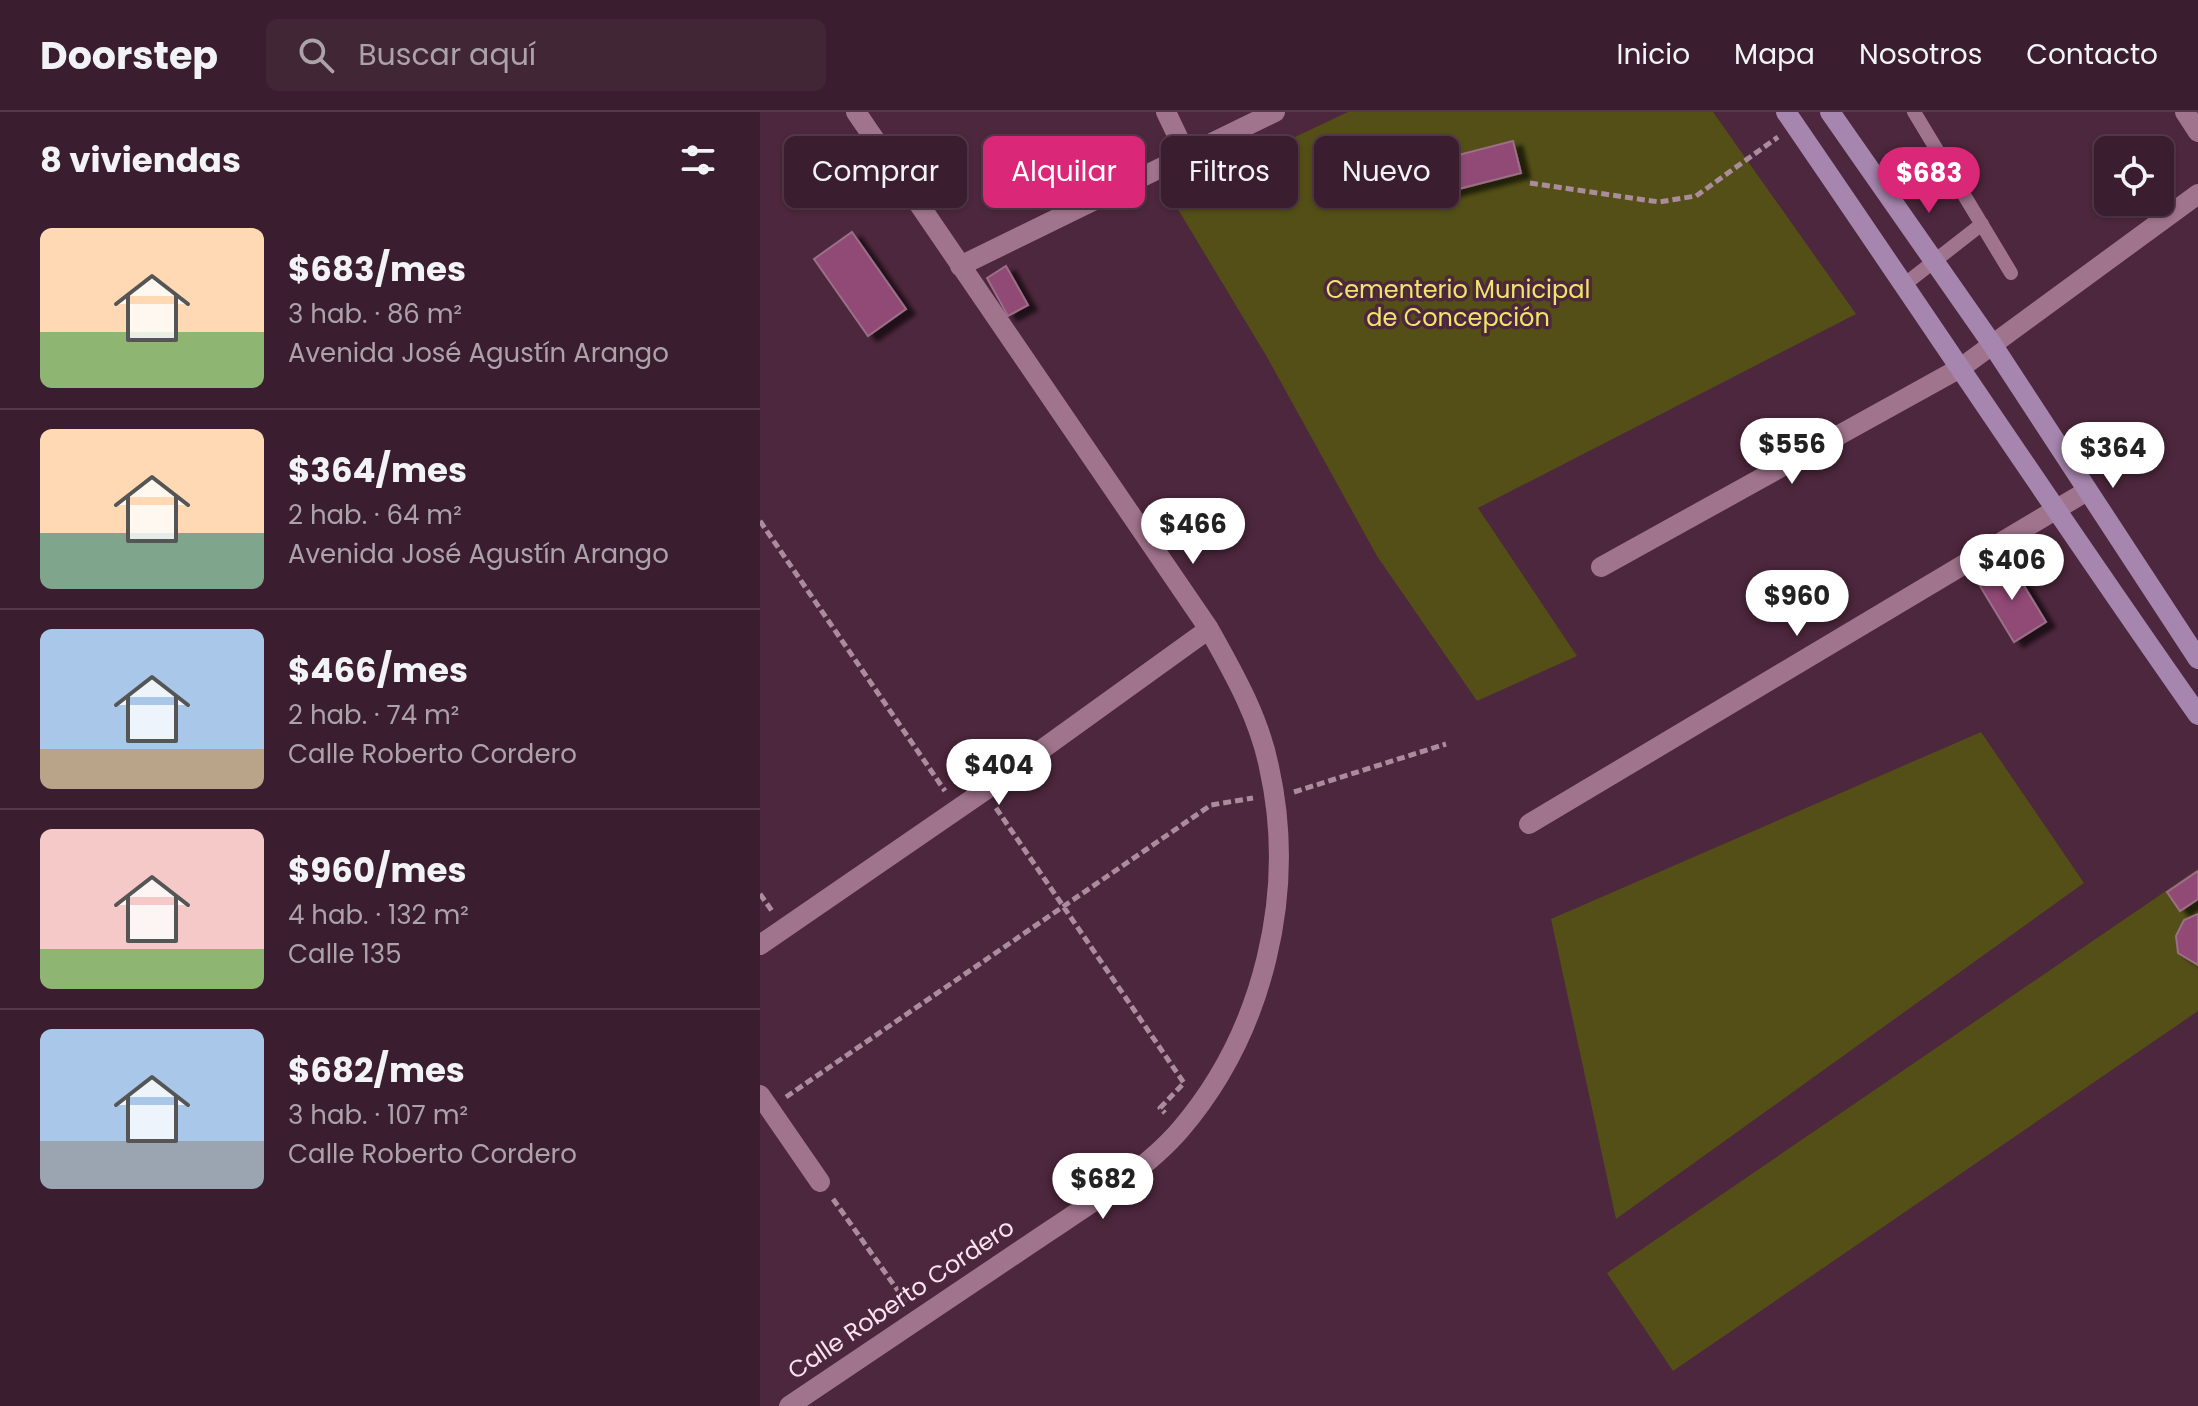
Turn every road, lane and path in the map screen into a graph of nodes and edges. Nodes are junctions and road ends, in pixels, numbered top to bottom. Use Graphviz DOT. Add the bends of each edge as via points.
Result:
graph roads {
  1 [pos="856,112"];
  2 [pos="1166,112"];
  3 [pos="1275,112"];
  4 [pos="1830,112"];
  5 [pos="1914,112"];
  6 [pos="2185,112"];
  7 [pos="1791,118"];
  8 [pos="2198,132"];
  9 [pos="1177,136"];
  10 [pos="1224,136"];
  11 [pos="1161,166"];
  12 [pos="1530,183"];
  13 [pos="2198,194"];
  14 [pos="1982,224"];
  15 [pos="1934,261"];
  16 [pos="960,266"];
  17 [pos="2011,273"];
  18 [pos="1905,284"];
  19 [pos="1992,344"];
  20 [pos="1962,367"];
  21 [pos="2087,491"];
  22 [pos="2054,509"];
  23 [pos="760,521"];
  24 [pos="1601,567"];
  25 [pos="1209,629"];
  26 [pos="2198,659"];
  27 [pos="2198,715"];
  28 [pos="1446,744"];
  29 [pos="984,791"];
  30 [pos="1274,795"];
  31 [pos="957,809"];
  32 [pos="1529,824"];
  33 [pos="1063,906"];
  34 [pos="760,945"];
  35 [pos="765,1102"];
  36 [pos="1179,1130"];
  37 [pos="820,1182"];
  38 [pos="840,1209"];
  39 [pos="918,1319"];
  40 [pos="789,1406"];
  1 -- 16 [label="street, Calle Roberto Cordero"];
  2 -- 9 [label="street"];
  3 -- 10 [label="street"];
  4 -- 15 [label="main road"];
  5 -- 14 [label="lane"];
  6 -- 8 [label="street"];
  7 -- 12 [label="path" via="1696,196 1659,202"];
  7 -- 18 [label="main road"];
  11 -- 16 [label="street"];
  13 -- 19 [label="street"];
  14 -- 15 [label="lane"];
  14 -- 17 [label="lane"];
  15 -- 18 [label="lane"];
  15 -- 19 [label="main road"];
  16 -- 25 [label="street, Calle Roberto Cordero"];
  18 -- 20 [label="main road"];
  19 -- 20 [label="street"];
  19 -- 21 [label="main road"];
  20 -- 22 [label="main road"];
  20 -- 24 [label="street"];
  21 -- 22 [label="street"];
  21 -- 26 [label="main road"];
  22 -- 27 [label="main road"];
  22 -- 32 [label="street"];
  23 -- 31 [label="path"];
  25 -- 29 [label="street"];
  25 -- 30 [label="street, Calle Roberto Cordero" via="1244,691"];
  28 -- 30 [label="path" via="1307,790"];
  29 -- 31 [label="street"];
  29 -- 33 [label="path"];
  30 -- 33 [label="path" via="1211,805"];
  30 -- 36 [label="street, Calle Roberto Cordero" via="1281,833 1273,933 1249,1014 1218,1074"];
  31 -- 34 [label="street"];
  33 -- 35 [label="path"];
  33 -- 36 [label="path" via="1184,1083 1160,1108"];
  35 -- 37 [label="street"];
  36 -- 39 [label="street, Calle Roberto Cordero" via="1088,1204"];
  38 -- 39 [label="path"];
  39 -- 40 [label="street, Calle Roberto Cordero"];
}
